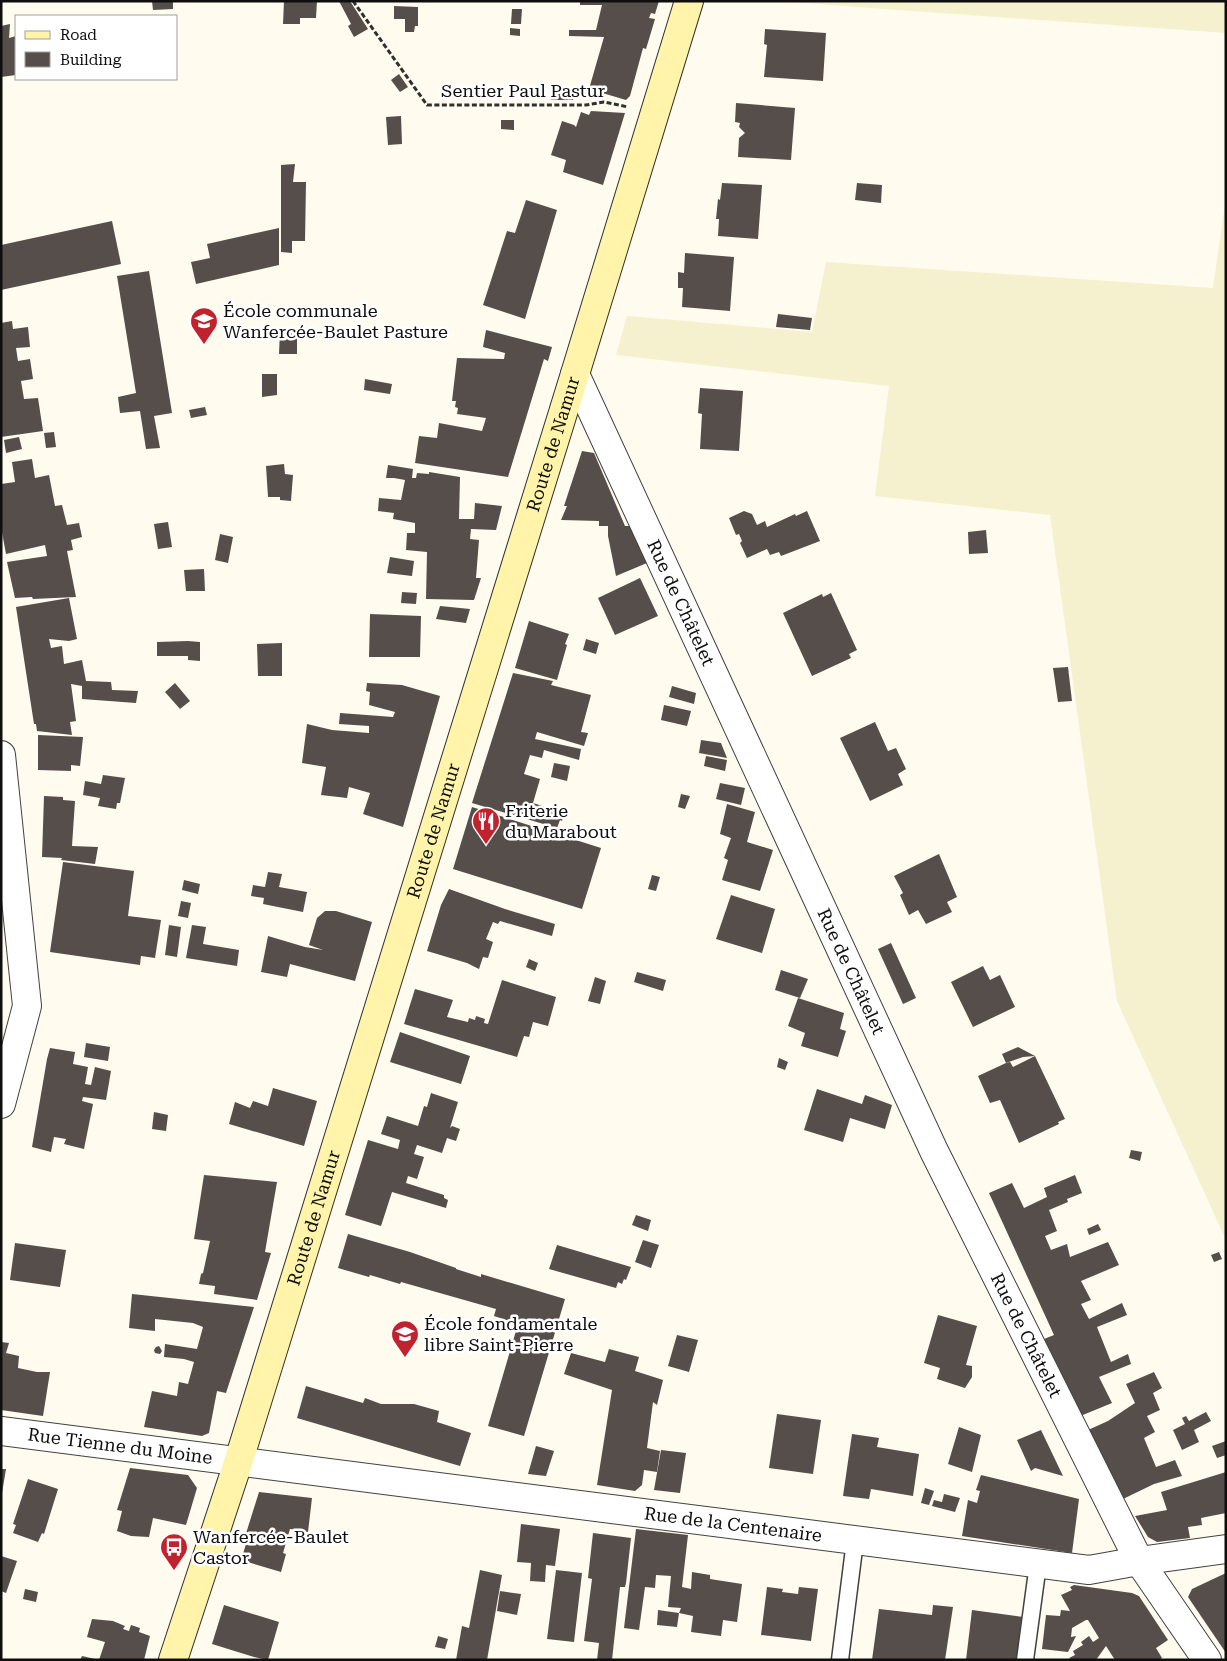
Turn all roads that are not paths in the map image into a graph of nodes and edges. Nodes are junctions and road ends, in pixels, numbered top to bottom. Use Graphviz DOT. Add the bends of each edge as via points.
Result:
graph roads {
  1 [pos="689,1"];
  2 [pos="575,374"];
  3 [pos="1,755"];
  4 [pos="1,1104"];
  5 [pos="1,1431"];
  6 [pos="238,1463"];
  7 [pos="855,1541"];
  8 [pos="1226,1549"];
  9 [pos="1139,1561"];
  10 [pos="1038,1564"];
  11 [pos="173,1660"];
  12 [pos="840,1660"];
  13 [pos="1025,1660"];
  14 [pos="1207,1660"];
  1 -- 2 [label="main road, Route de Namur"];
  2 -- 6 [label="main road, Route de Namur"];
  2 -- 9 [label="street, Rue de Châtelet" via="934,1151"];
  3 -- 4 [label="street" via="27,1006"];
  5 -- 6 [label="street, Rue Tienne du Moine"];
  6 -- 7 [label="street, Rue de la Centenaire"];
  6 -- 11 [label="main road, Route de Namur"];
  7 -- 10 [label="street, Rue de la Centenaire"];
  7 -- 12 [label="lane"];
  8 -- 9 [label="street, Rue de la Centenaire"];
  9 -- 10 [label="street, Rue de la Centenaire" via="1089,1570"];
  9 -- 14 [label="street, Rue de Châtelet"];
  10 -- 13 [label="lane"];
}
